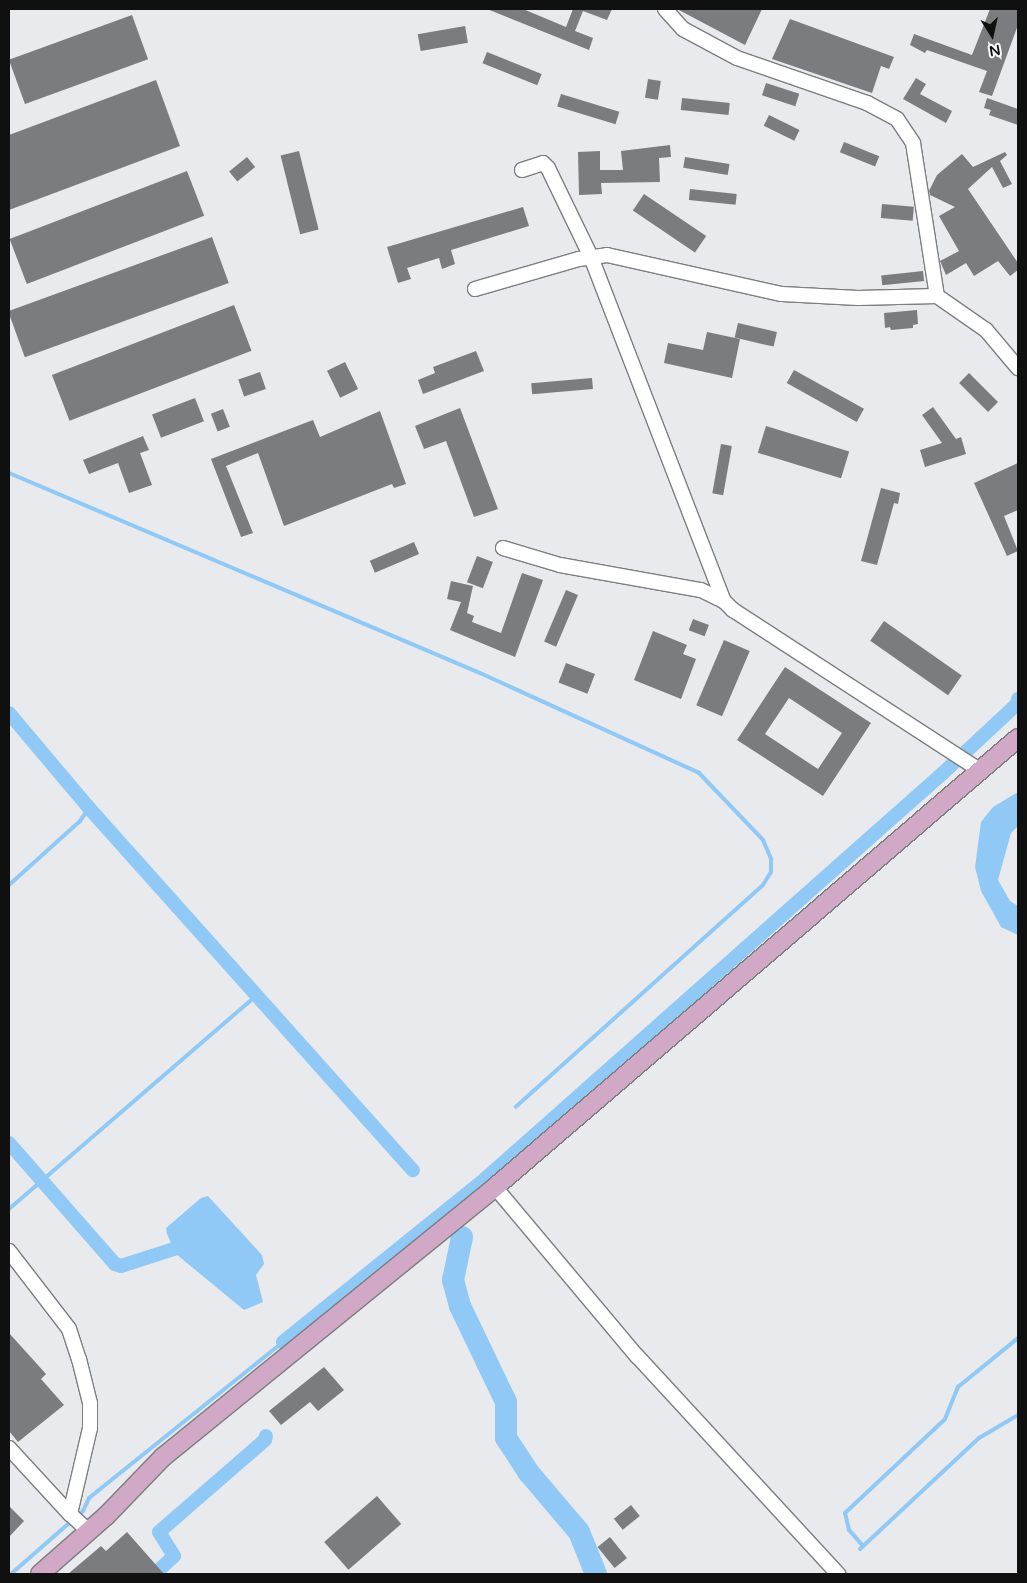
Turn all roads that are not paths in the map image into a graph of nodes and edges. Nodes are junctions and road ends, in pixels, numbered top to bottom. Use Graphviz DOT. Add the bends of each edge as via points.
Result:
graph roads {
  1 [pos="666,9"];
  2 [pos="522,170"];
  3 [pos="591,257"];
  4 [pos="475,289"];
  5 [pos="937,296"];
  6 [pos="1018,368"];
  7 [pos="502,548"];
  8 [pos="724,601"];
  9 [pos="1018,738"];
  10 [pos="979,770"];
  11 [pos="495,1187"];
  12 [pos="9,1251"];
  13 [pos="9,1448"];
  14 [pos="78,1522"];
  15 [pos="40,1574"];
  16 [pos="838,1574"];
  1 -- 5 [label="street" via="683,29 737,58 868,103 897,119 912,143"];
  2 -- 3 [label="street" via="543,164 548,168"];
  3 -- 4 [label="street"];
  3 -- 5 [label="street" via="607,255 642,260 782,294 858,298"];
  3 -- 8 [label="street"];
  5 -- 6 [label="street" via="986,330"];
  7 -- 8 [label="street" via="560,565 701,590"];
  8 -- 10 [label="street" via="733,610"];
  9 -- 10 [label="main road"];
  10 -- 11 [label="main road"];
  11 -- 14 [label="main road" via="163,1457"];
  11 -- 16 [label="street" via="637,1356"];
  12 -- 14 [label="street" via="69,1329 90,1403 90,1428"];
  13 -- 14 [label="street"];
  14 -- 15 [label="main road"];
}
